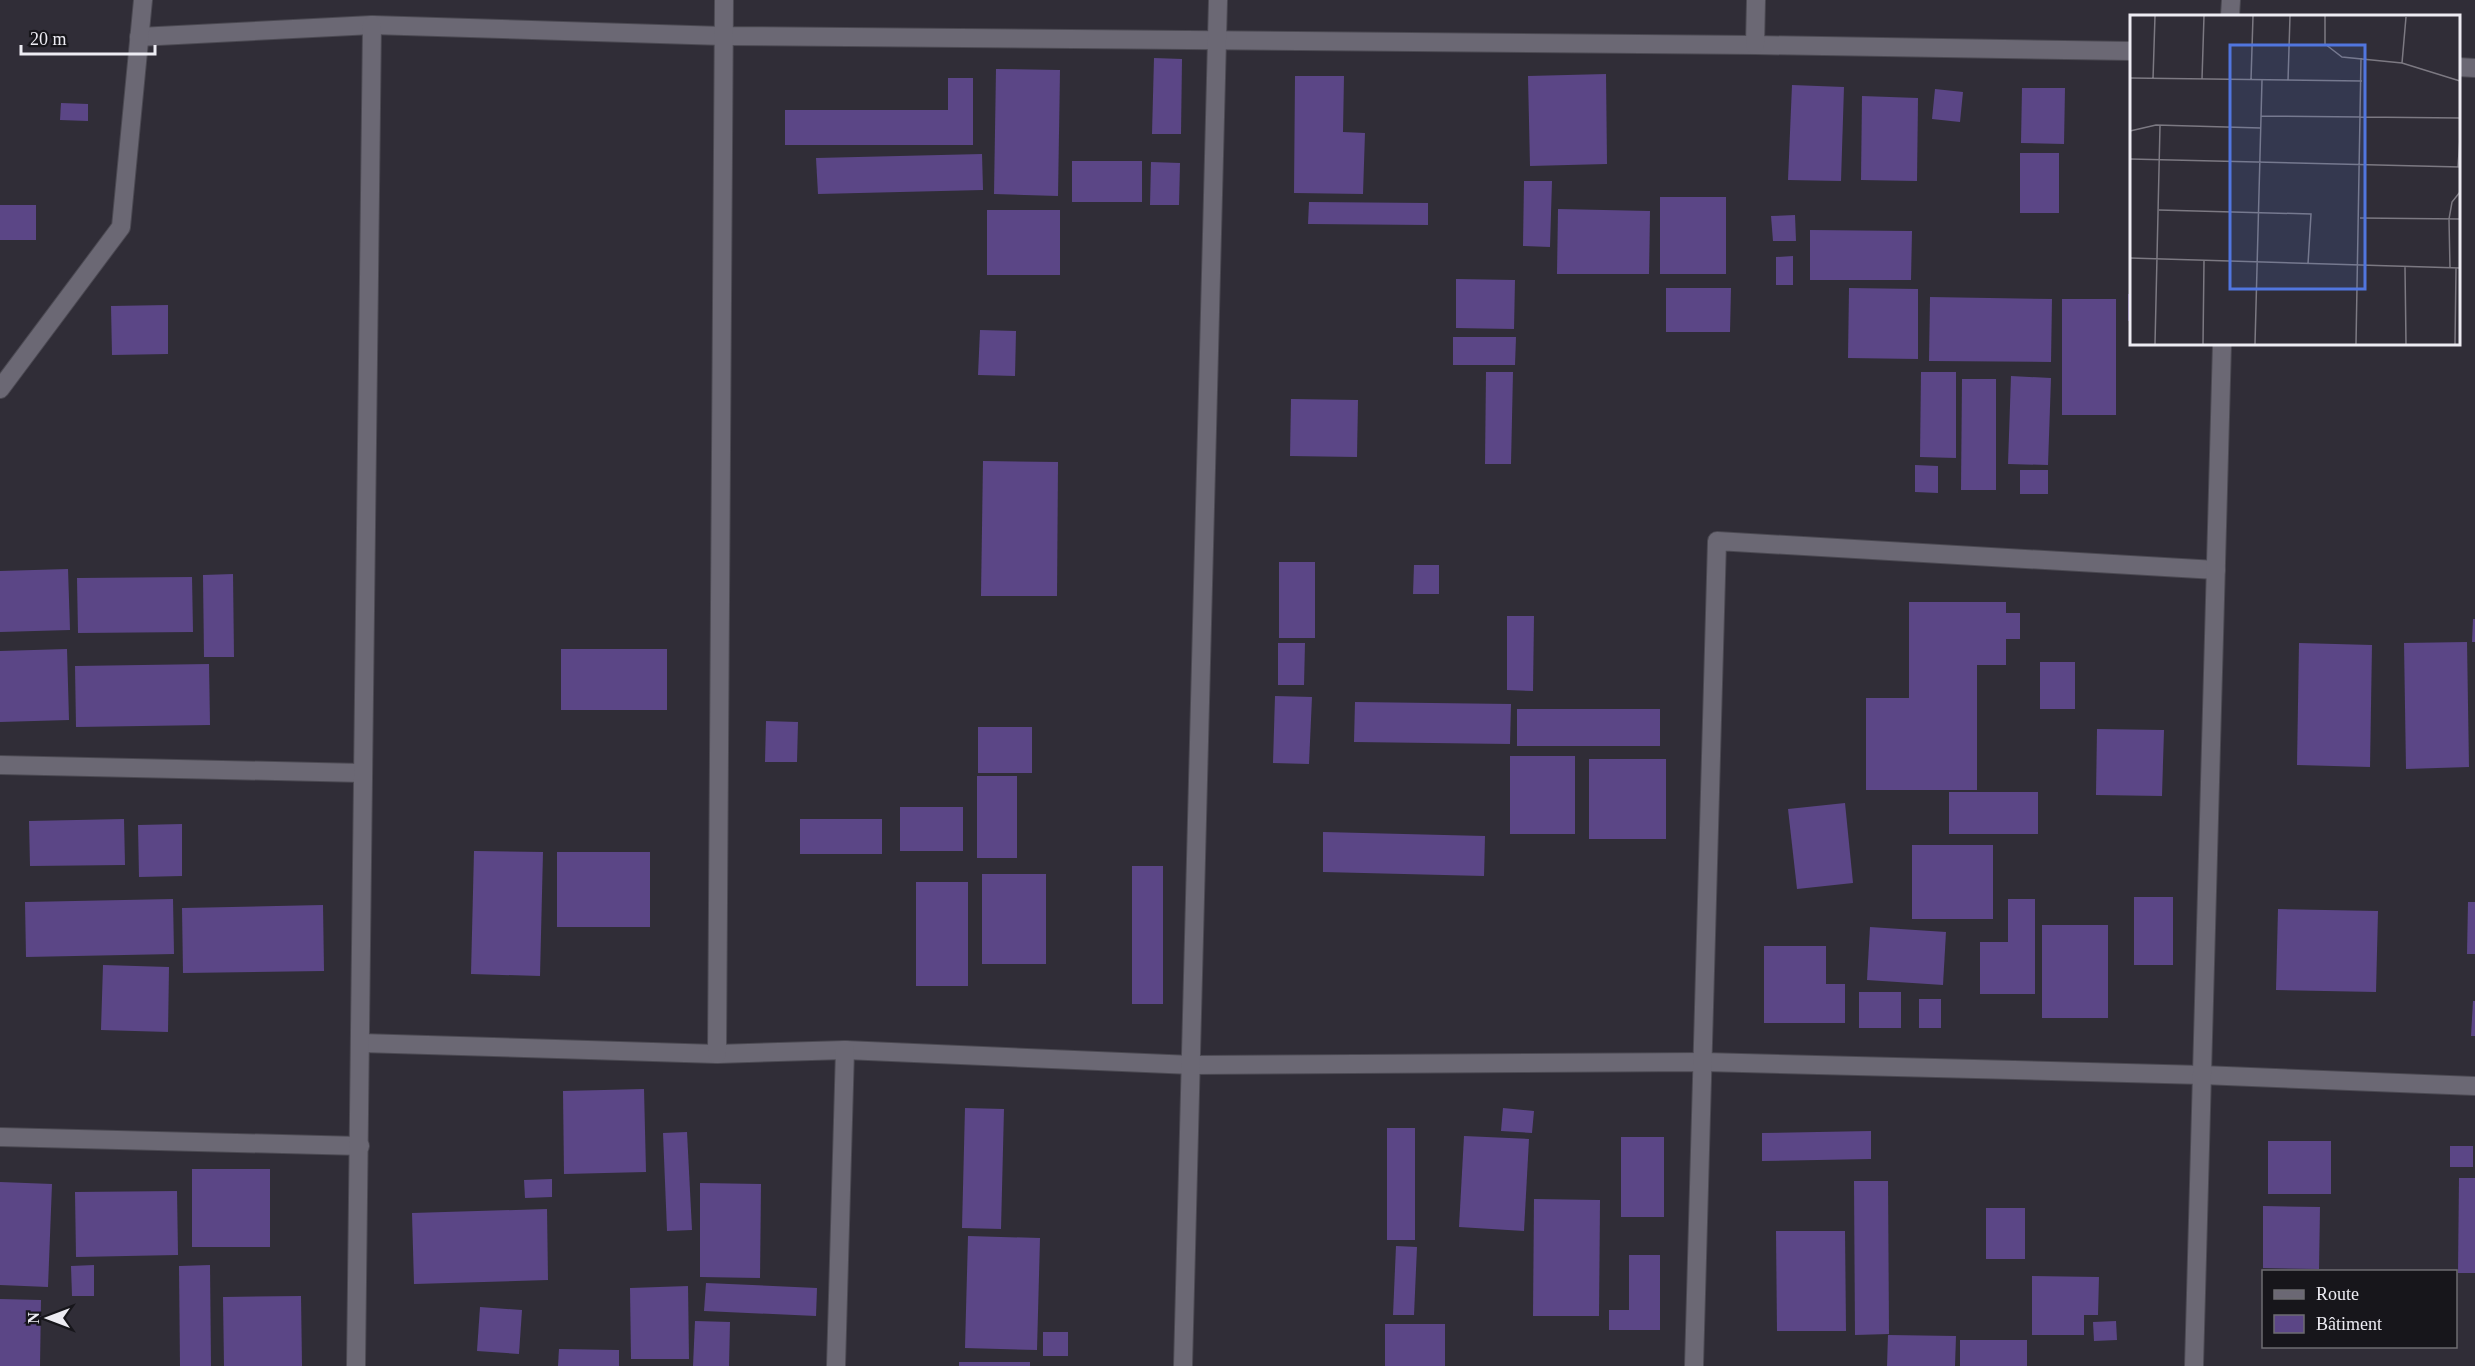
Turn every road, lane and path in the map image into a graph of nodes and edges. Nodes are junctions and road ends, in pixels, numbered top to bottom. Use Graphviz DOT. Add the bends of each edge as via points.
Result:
graph roads {
  1 [pos="142,0"];
  2 [pos="724,0"];
  3 [pos="1218,0"];
  4 [pos="1755,0"];
  5 [pos="2231,0"];
  6 [pos="2230,15"];
  7 [pos="372,25"];
  8 [pos="723,36"];
  9 [pos="139,37"];
  10 [pos="1218,40"];
  11 [pos="1755,45"];
  12 [pos="2130,51"];
  13 [pos="2460,67"];
  14 [pos="2475,68"];
  15 [pos="2222,345"];
  16 [pos="0,388"];
  17 [pos="2216,570"];
  18 [pos="0,765"];
  19 [pos="363,772"];
  20 [pos="361,1043"];
  21 [pos="844,1050"];
  22 [pos="717,1053"];
  23 [pos="1704,1062"];
  24 [pos="1192,1065"];
  25 [pos="2202,1075"];
  26 [pos="2475,1086"];
  27 [pos="0,1137"];
  28 [pos="360,1146"];
  29 [pos="356,1366"];
  30 [pos="836,1366"];
  31 [pos="1183,1366"];
  32 [pos="1694,1366"];
  33 [pos="2194,1366"];
  1 -- 9 [label="street"];
  2 -- 8 [label="street"];
  3 -- 10 [label="street"];
  4 -- 11 [label="street"];
  5 -- 6 [label="street"];
  7 -- 8 [label="street"];
  7 -- 9 [label="street"];
  7 -- 19 [label="street"];
  8 -- 10 [label="street"];
  8 -- 22 [label="street"];
  9 -- 16 [label="street" via="121,227"];
  10 -- 11 [label="street"];
  10 -- 24 [label="street"];
  11 -- 12 [label="street"];
  13 -- 14 [label="street"];
  15 -- 17 [label="street"];
  17 -- 23 [label="street" via="1717,541"];
  17 -- 25 [label="street"];
  18 -- 19 [label="street"];
  19 -- 20 [label="street"];
  20 -- 22 [label="street"];
  20 -- 28 [label="street"];
  21 -- 22 [label="street"];
  21 -- 24 [label="street"];
  21 -- 30 [label="street"];
  23 -- 24 [label="street"];
  23 -- 25 [label="street"];
  23 -- 32 [label="street"];
  24 -- 31 [label="street"];
  25 -- 26 [label="street"];
  25 -- 33 [label="street"];
  27 -- 28 [label="street"];
  28 -- 29 [label="street"];
}
